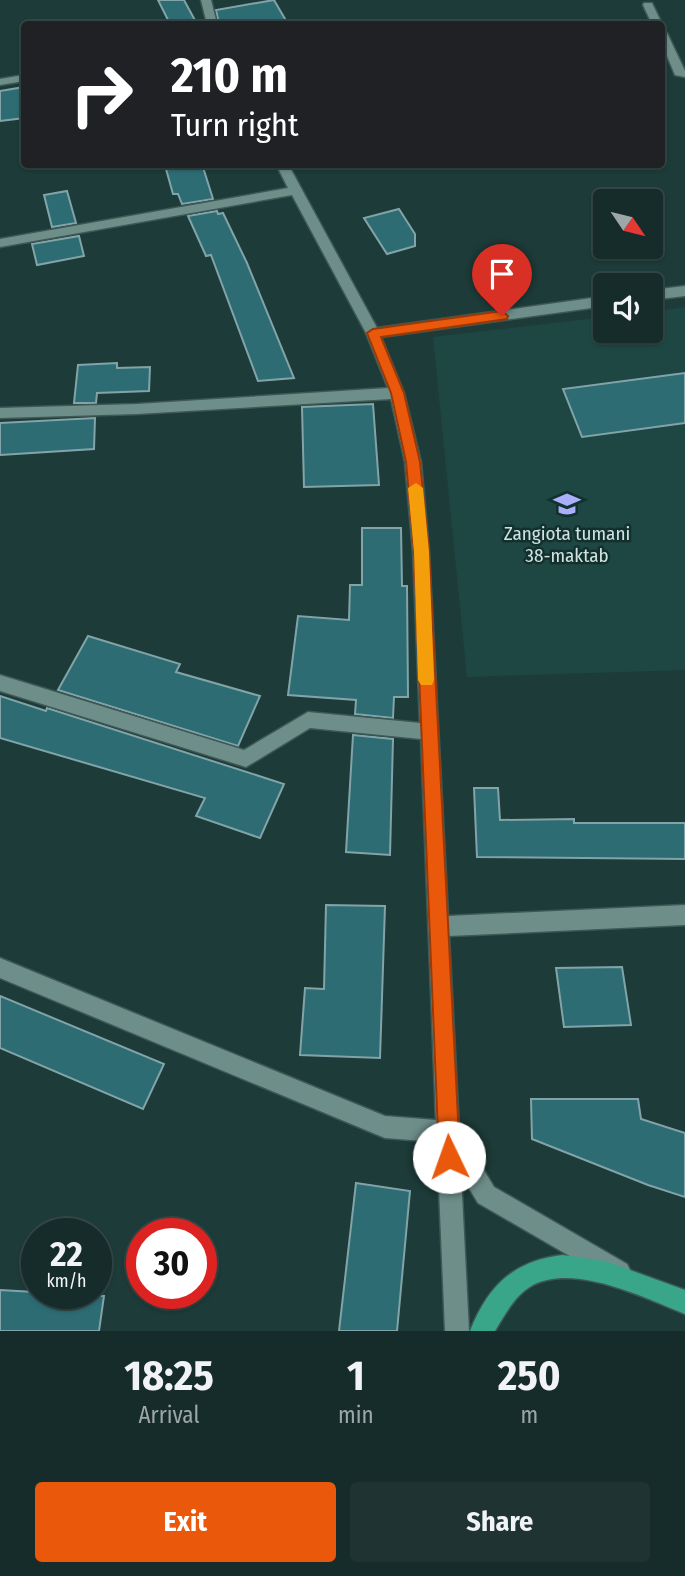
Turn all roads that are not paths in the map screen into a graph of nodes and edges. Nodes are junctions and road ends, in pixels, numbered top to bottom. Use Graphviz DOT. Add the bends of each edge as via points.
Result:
graph roads {
  1 [pos="206,0"];
  2 [pos="648,5"];
  3 [pos="211,21"];
  4 [pos="656,21"];
  5 [pos="665,40"];
  6 [pos="685,74"];
  7 [pos="21,78"];
  8 [pos="0,82"];
  9 [pos="284,168"];
  10 [pos="296,190"];
  11 [pos="0,243"];
  12 [pos="685,292"];
  13 [pos="663,294"];
  14 [pos="593,303"];
  15 [pos="373,333"];
  16 [pos="397,393"];
  17 [pos="0,413"];
  18 [pos="0,682"];
  19 [pos="429,732"];
  20 [pos="685,915"];
  21 [pos="437,927"];
  22 [pos="0,968"];
  23 [pos="448,1132"];
  24 [pos="632,1279"];
  25 [pos="685,1302"];
  26 [pos="457,1331"];
  27 [pos="482,1331"];
  1 -- 3 [label="street"];
  2 -- 4 [label="street"];
  5 -- 6 [label="street" via="681,75"];
  7 -- 8 [label="street"];
  9 -- 10 [label="street"];
  10 -- 11 [label="street"];
  10 -- 15 [label="street"];
  12 -- 13 [label="street"];
  14 -- 15 [label="street"];
  15 -- 16 [label="street"];
  16 -- 17 [label="street" via="137,410"];
  16 -- 19 [label="street" via="413,462"];
  18 -- 19 [label="street" via="246,759 308,720"];
  19 -- 21 [label="street"];
  20 -- 21 [label="street"];
  21 -- 23 [label="street"];
  22 -- 23 [label="street" via="385,1127"];
  23 -- 24 [label="street" via="486,1195"];
  23 -- 26 [label="street"];
  24 -- 25 [label="main road"];
  24 -- 27 [label="main road" via="542,1269 523,1277 498,1302"];
}
